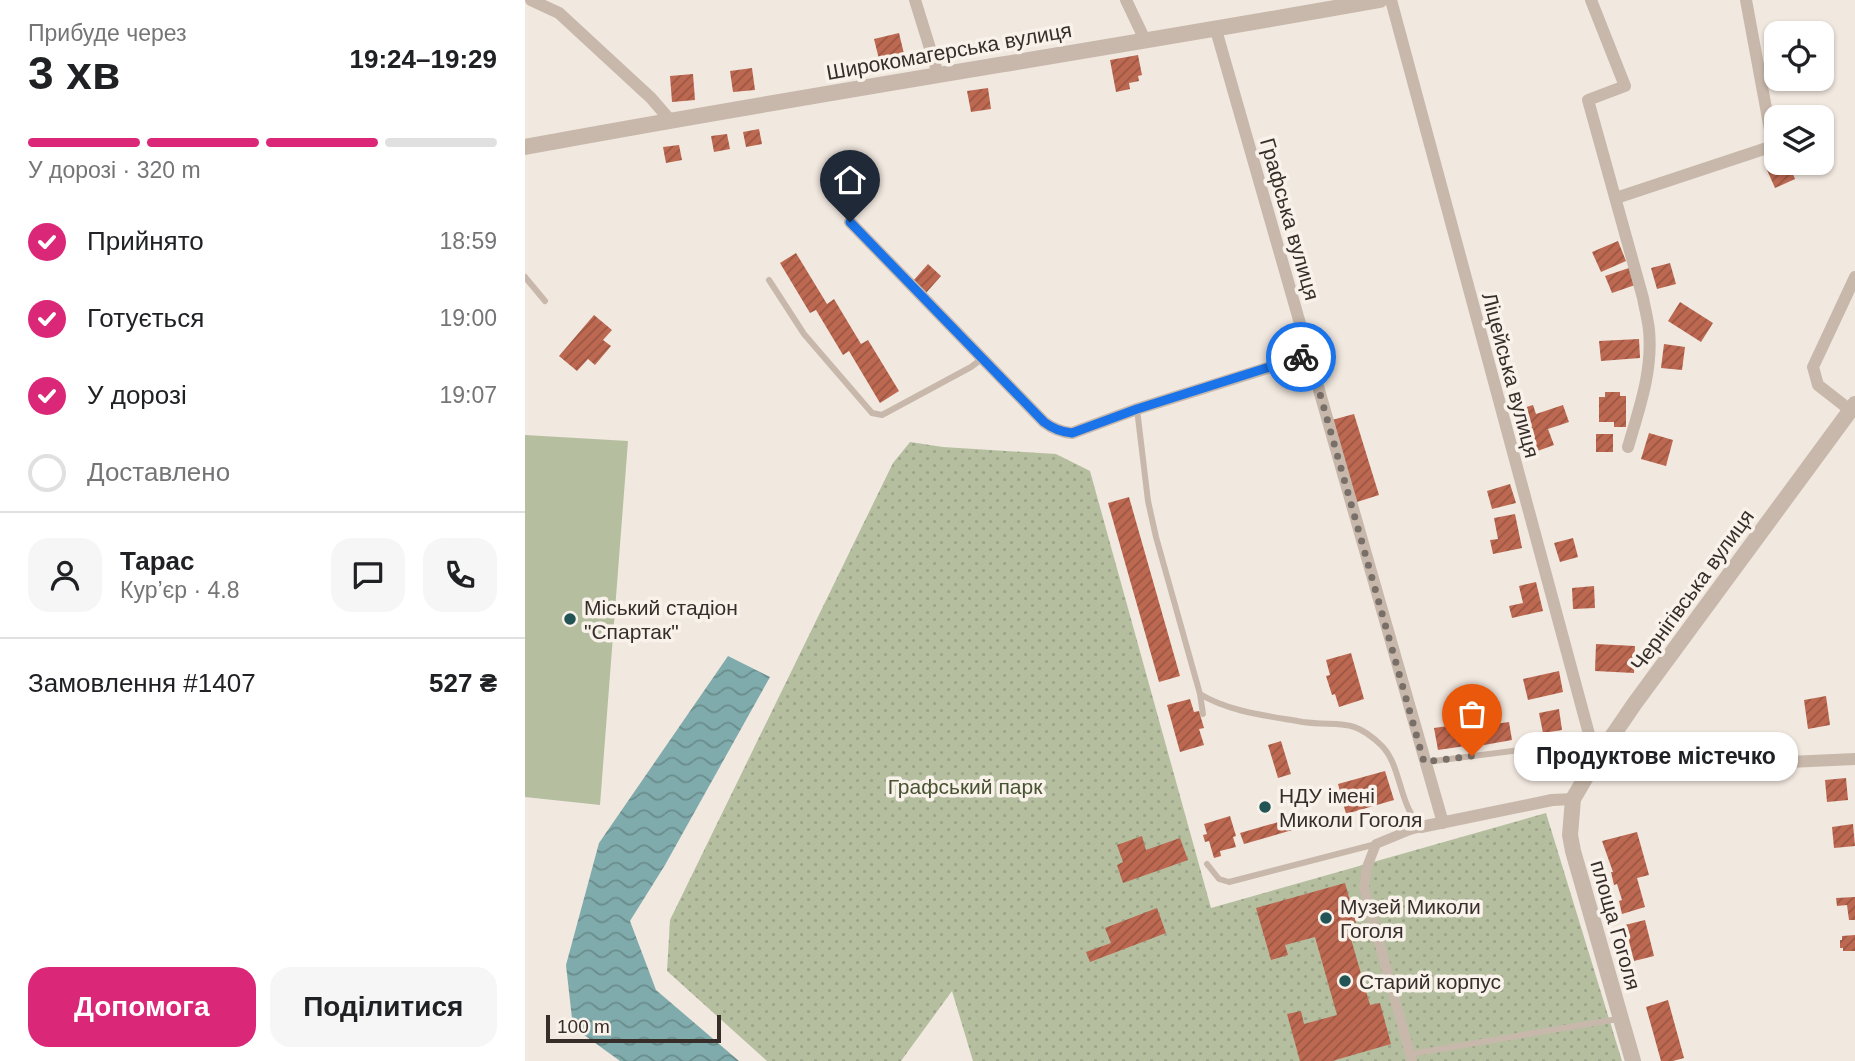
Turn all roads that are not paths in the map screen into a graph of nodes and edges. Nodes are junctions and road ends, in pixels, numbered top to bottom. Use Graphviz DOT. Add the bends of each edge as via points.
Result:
graph roads {
  1 [pos="531,0"];
  2 [pos="915,0"];
  3 [pos="1126,0"];
  4 [pos="1380,0"];
  5 [pos="1391,0"];
  6 [pos="1591,0"];
  7 [pos="1746,0"];
  8 [pos="1216,30"];
  9 [pos="1145,40"];
  10 [pos="938,74"];
  11 [pos="670,120"];
  12 [pos="525,147"];
  13 [pos="1616,198"];
  14 [pos="850,222"];
  15 [pos="525,277"];
  16 [pos="1855,277"];
  17 [pos="769,280"];
  18 [pos="545,301"];
  19 [pos="1309,355"];
  20 [pos="983,358"];
  21 [pos="1853,407"];
  22 [pos="1137,409"];
  23 [pos="1628,447"];
  24 [pos="1200,694"];
  25 [pos="1203,714"];
  26 [pos="1855,759"];
  27 [pos="1596,760"];
  28 [pos="1424,762"];
  29 [pos="1573,799"];
  30 [pos="1443,822"];
  31 [pos="1421,827"];
  32 [pos="1376,844"];
  33 [pos="1207,864"];
  34 [pos="1620,1018"];
  35 [pos="1411,1058"];
  36 [pos="1633,1061"];
  1 -- 11 [label="street" via="559,13"];
  2 -- 10 [label="street"];
  3 -- 9 [label="street"];
  4 -- 8 [label="street, Широкомагерська вулиця"];
  5 -- 27 [label="street, Ліцейська вулиця"];
  6 -- 13 [label="street" via="1625,86 1588,100"];
  7 -- 13 [label="street" via="1773,146"];
  8 -- 9 [label="street, Широкомагерська вулиця"];
  8 -- 19 [label="street, Графська вулиця"];
  9 -- 10 [label="street, Широкомагерська вулиця"];
  10 -- 11 [label="street, Широкомагерська вулиця"];
  11 -- 12 [label="street, Широкомагерська вулиця"];
  13 -- 23 [label="street" via="1649,330 1647,378"];
  14 -- 20 [label="street"];
  15 -- 18 [label="lane"];
  16 -- 21 [label="street, Чернігівська вулиця" via="1813,367 1818,385"];
  17 -- 20 [label="lane" via="804,334 877,415"];
  19 -- 22 [label="street"];
  19 -- 28 [label="street, Графська вулиця"];
  20 -- 22 [label="street" via="1053,429 1072,433"];
  21 -- 27 [label="street, Чернігівська вулиця"];
  22 -- 24 [label="lane" via="1148,501"];
  24 -- 25 [label="lane"];
  24 -- 31 [label="lane" via="1245,711 1355,727 1387,753 1405,804"];
  26 -- 27 [label="street" via="1619,770"];
  27 -- 28 [label="lane" via="1568,744"];
  27 -- 29 [label="street, Чернігівська вулиця"];
  28 -- 30 [label="street, Графська вулиця"];
  29 -- 30 [label="street"];
  29 -- 34 [label="street, площа Гоголя" via="1571,843"];
  30 -- 31 [label="street"];
  31 -- 32 [label="street"];
  32 -- 33 [label="lane" via="1229,882 1219,879"];
  32 -- 35 [label="street" via="1364,888"];
  34 -- 35 [label="lane"];
  34 -- 36 [label="street, площа Гоголя"];
}
